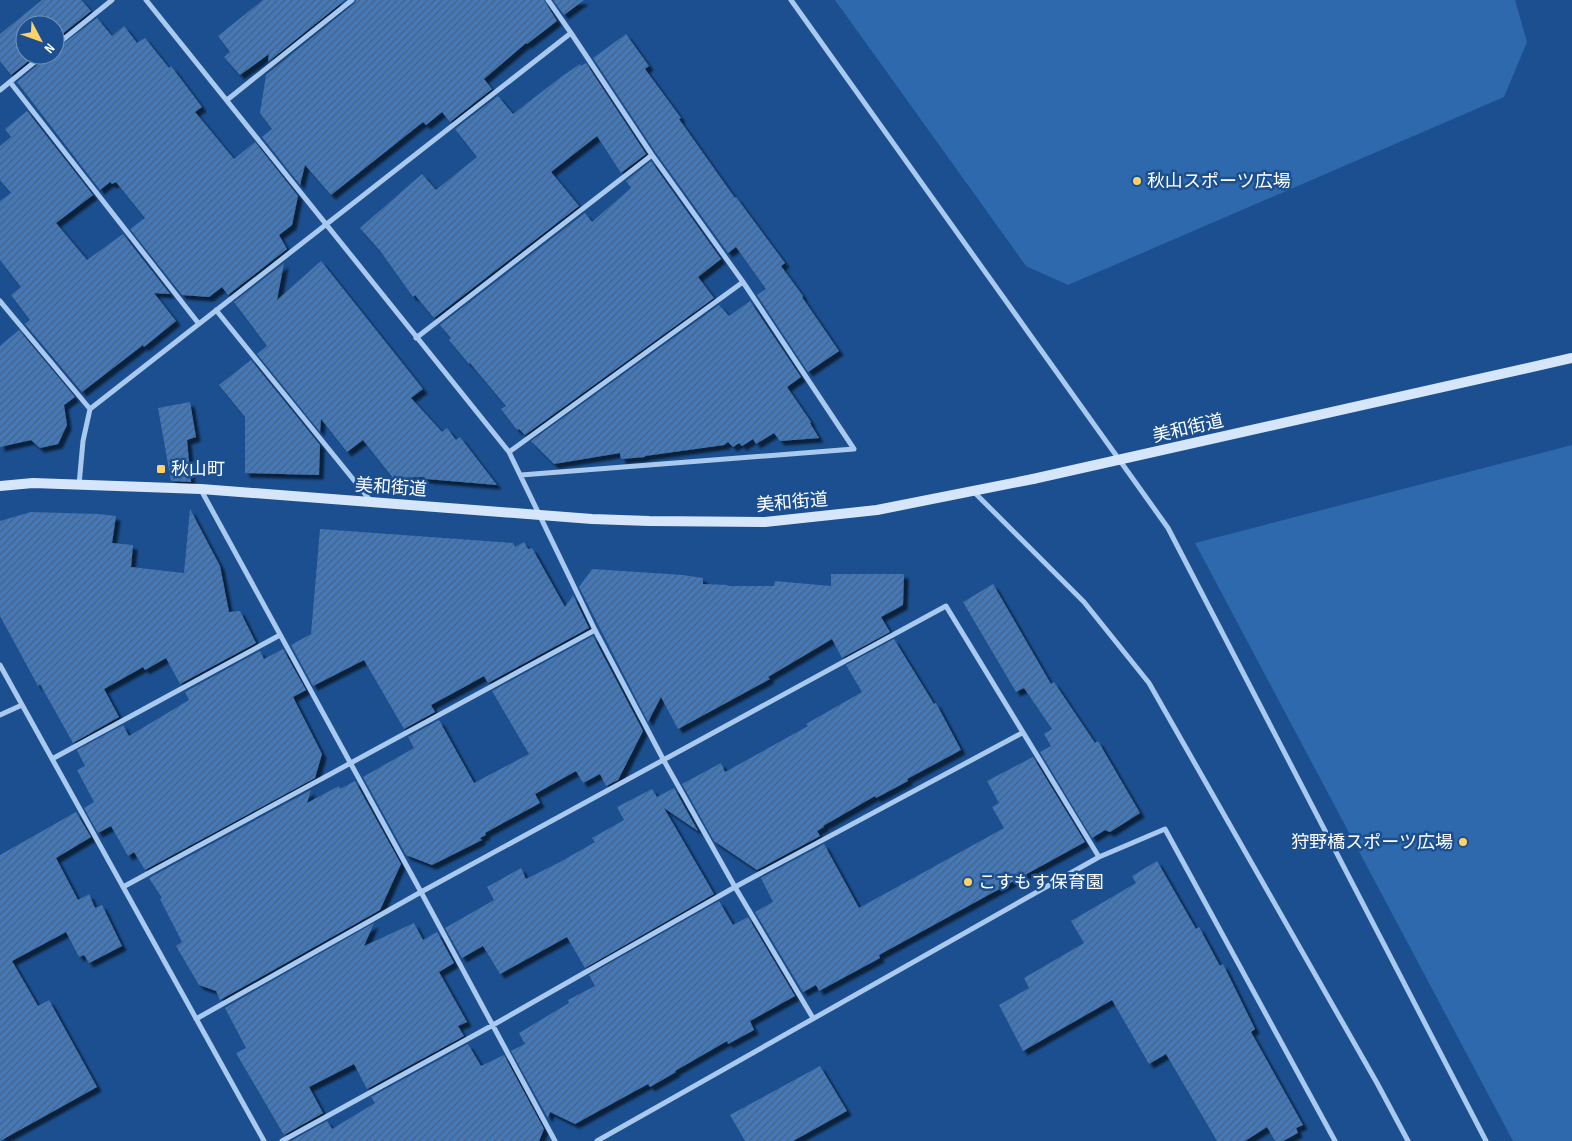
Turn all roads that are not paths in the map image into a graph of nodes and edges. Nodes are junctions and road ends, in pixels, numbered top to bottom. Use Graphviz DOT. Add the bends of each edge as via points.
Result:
graph roads {
  1 [pos="112,0"];
  2 [pos="146,0"];
  3 [pos="352,0"];
  4 [pos="548,0"];
  5 [pos="791,0"];
  6 [pos="571,33"];
  7 [pos="65,38"];
  8 [pos="31,65"];
  9 [pos="10,82"];
  10 [pos="0,90"];
  11 [pos="227,100"];
  12 [pos="652,154"];
  13 [pos="326,223"];
  14 [pos="743,282"];
  15 [pos="0,301"];
  16 [pos="216,310"];
  17 [pos="199,324"];
  18 [pos="416,338"];
  19 [pos="1572,358"];
  20 [pos="90,409"];
  21 [pos="510,452"];
  22 [pos="521,475"];
  23 [pos="79,485"];
  24 [pos="0,486"];
  25 [pos="201,489"];
  26 [pos="972,491"];
  27 [pos="372,503"];
  28 [pos="538,514"];
  29 [pos="595,630"];
  30 [pos="280,635"];
  31 [pos="0,665"];
  32 [pos="22,704"];
  33 [pos="0,715"];
  34 [pos="1022,733"];
  35 [pos="663,758"];
  36 [pos="52,759"];
  37 [pos="350,763"];
  38 [pos="1099,857"];
  39 [pos="735,887"];
  40 [pos="123,888"];
  41 [pos="421,892"];
  42 [pos="813,1018"];
  43 [pos="196,1019"];
  44 [pos="493,1025"];
  45 [pos="264,1141"];
  46 [pos="282,1141"];
  47 [pos="555,1141"];
  48 [pos="597,1141"];
  49 [pos="1335,1141"];
  50 [pos="1408,1141"];
  51 [pos="1486,1141"];
  1 -- 7 [label="street"];
  2 -- 11 [label="street"];
  3 -- 11 [label="street"];
  4 -- 6 [label="street"];
  5 -- 51 [label="street" via="1168,528"];
  6 -- 12 [label="street"];
  6 -- 13 [label="street"];
  8 -- 9 [label="street"];
  9 -- 10 [label="street"];
  9 -- 17 [label="street"];
  11 -- 13 [label="street"];
  12 -- 14 [label="street"];
  12 -- 18 [label="street"];
  13 -- 16 [label="street"];
  13 -- 18 [label="street"];
  14 -- 21 [label="street"];
  14 -- 22 [label="street" via="854,450"];
  15 -- 20 [label="street"];
  16 -- 17 [label="street"];
  16 -- 27 [label="street"];
  17 -- 20 [label="street"];
  18 -- 21 [label="street"];
  19 -- 26 [label="main road, 美和街道, bridge"];
  20 -- 23 [label="street"];
  21 -- 22 [label="street"];
  22 -- 28 [label="street"];
  23 -- 24 [label="main road, 美和街道"];
  23 -- 25 [label="main road, 美和街道"];
  25 -- 27 [label="main road, 美和街道"];
  25 -- 30 [label="street"];
  26 -- 28 [label="main road, 美和街道" via="877,510 765,522 648,521"];
  26 -- 50 [label="street" via="1084,602 1149,683"];
  27 -- 28 [label="main road, 美和街道"];
  28 -- 29 [label="street"];
  29 -- 35 [label="street"];
  29 -- 37 [label="street"];
  30 -- 36 [label="street"];
  30 -- 37 [label="street"];
  31 -- 32 [label="street"];
  32 -- 33 [label="street"];
  32 -- 36 [label="street"];
  34 -- 35 [label="street" via="946,606"];
  34 -- 38 [label="street"];
  34 -- 39 [label="street"];
  35 -- 39 [label="street"];
  35 -- 41 [label="street"];
  36 -- 40 [label="street"];
  37 -- 40 [label="street"];
  37 -- 41 [label="street"];
  38 -- 42 [label="street"];
  38 -- 49 [label="street" via="1165,829"];
  39 -- 42 [label="street"];
  39 -- 44 [label="street"];
  40 -- 43 [label="street"];
  41 -- 43 [label="street"];
  41 -- 44 [label="street"];
  42 -- 48 [label="street"];
  43 -- 45 [label="street"];
  44 -- 46 [label="street"];
  44 -- 47 [label="street"];
}
